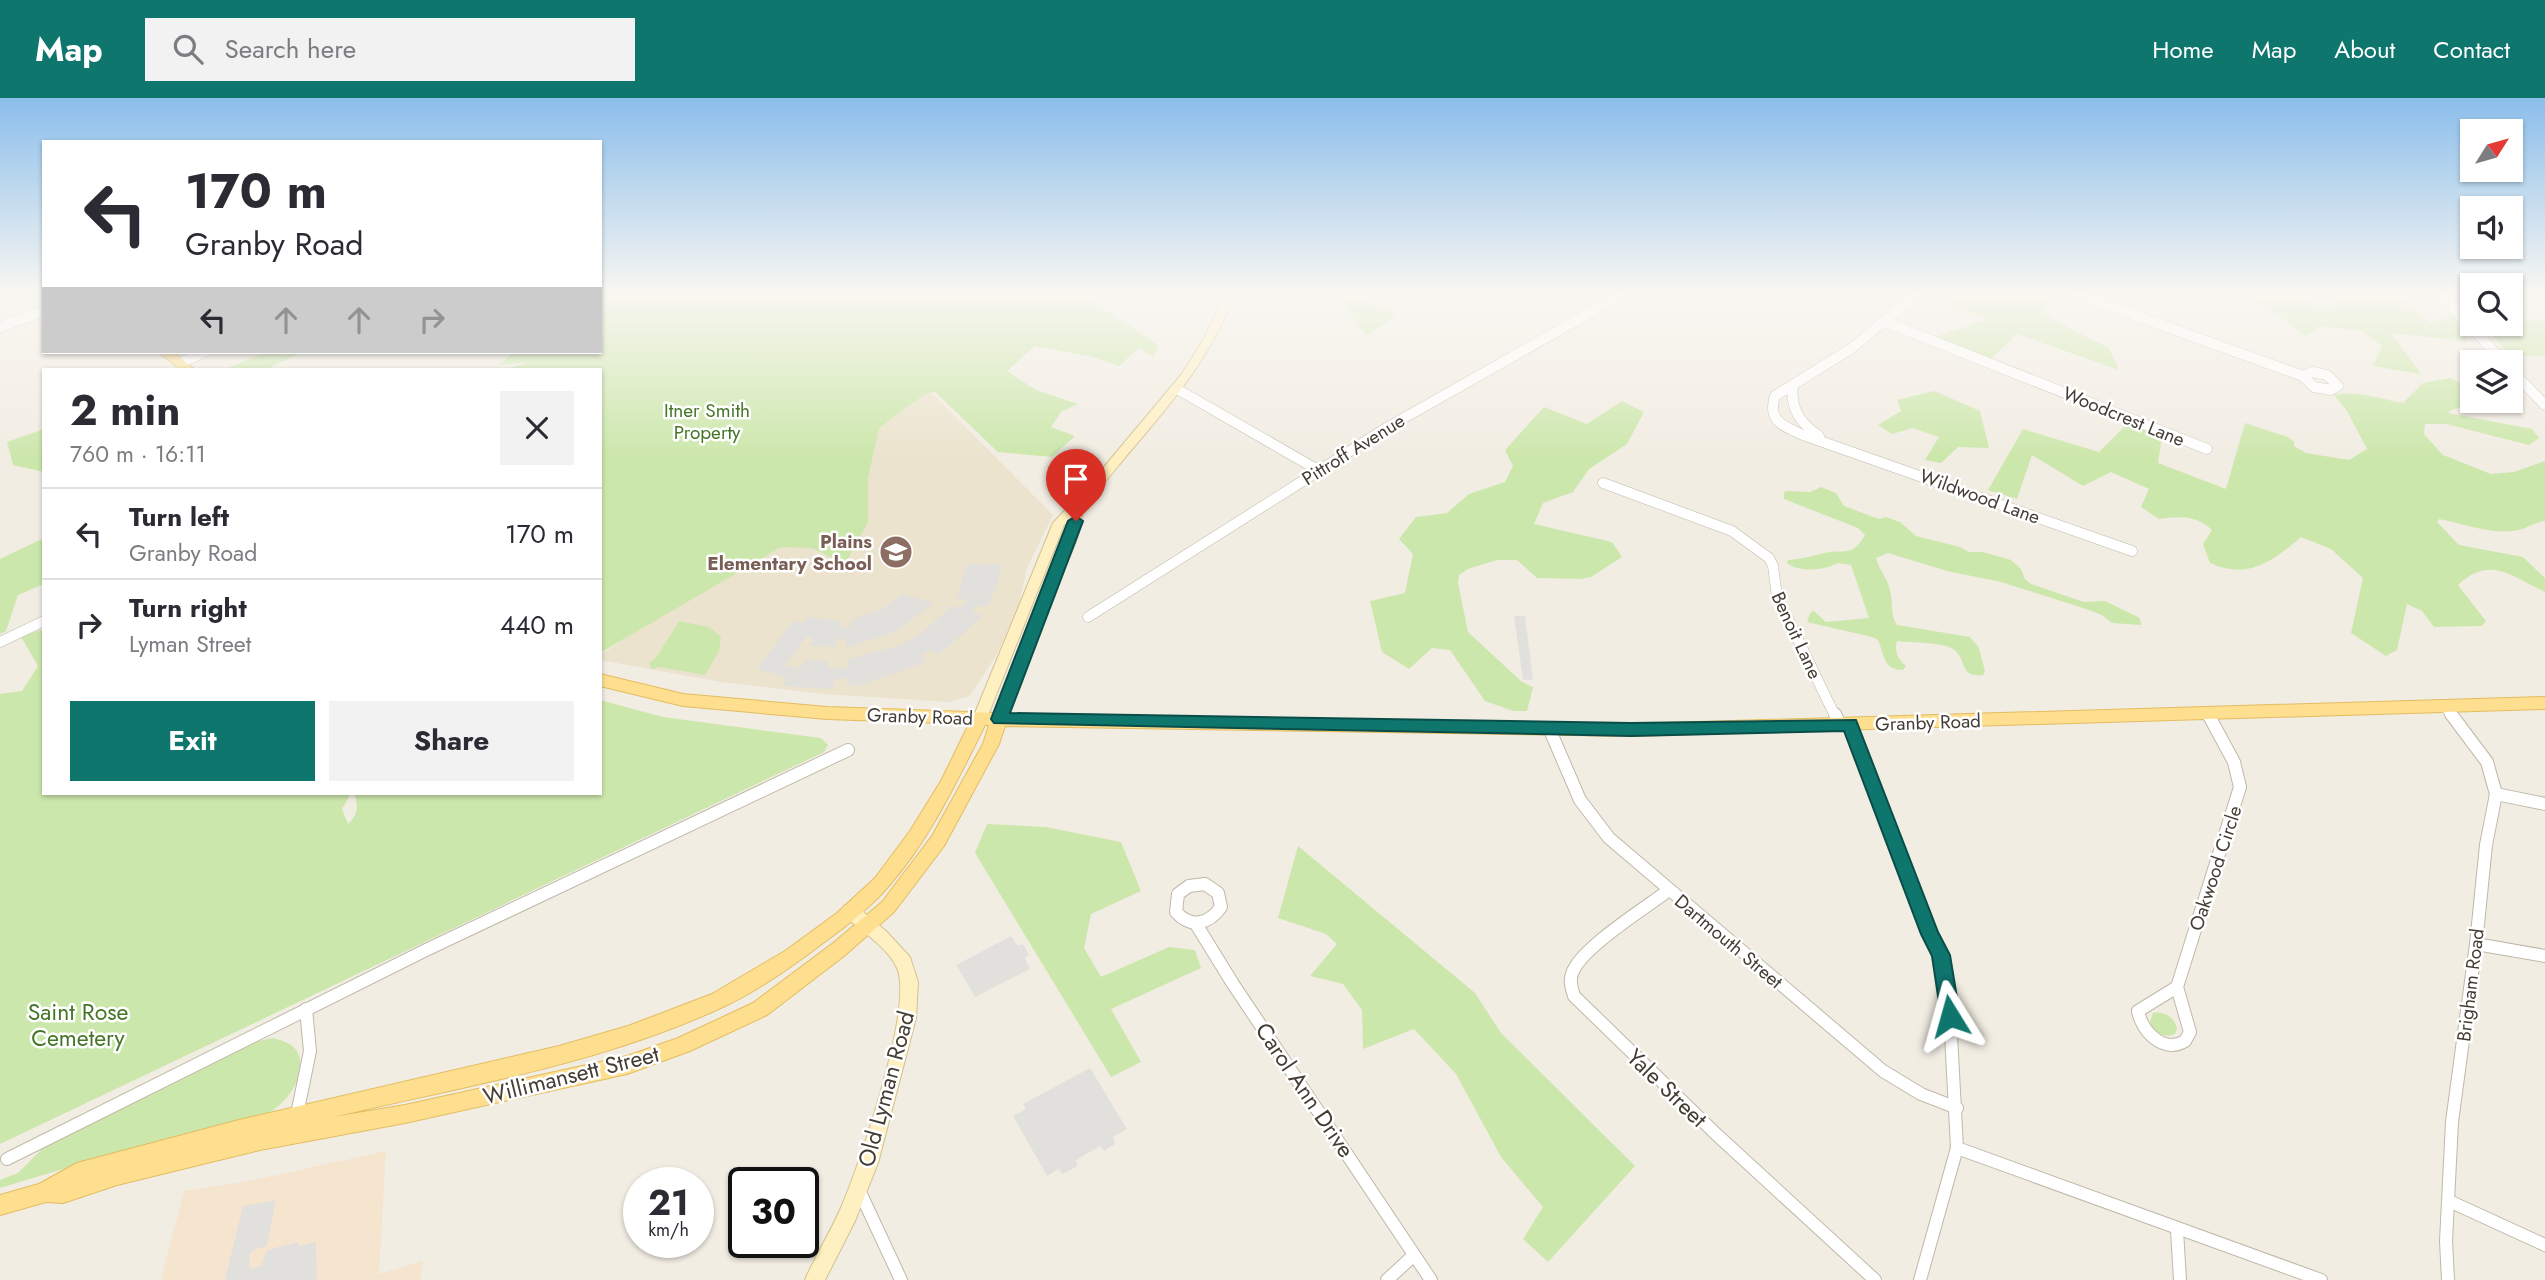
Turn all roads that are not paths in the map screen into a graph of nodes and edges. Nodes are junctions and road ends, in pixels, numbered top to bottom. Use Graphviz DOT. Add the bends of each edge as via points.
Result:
graph roads {
  1 [pos="1203,348"];
  2 [pos="1526,348"];
  3 [pos="1851,348"];
  4 [pos="1951,348"];
  5 [pos="2226,348"];
  6 [pos="167,354"];
  7 [pos="202,354"];
  8 [pos="183,367"];
  9 [pos="2303,376"];
  10 [pos="2523,381"];
  11 [pos="1793,385"];
  12 [pos="1177,388"];
  13 [pos="2541,397"];
  14 [pos="2545,405"];
  15 [pos="1827,441"];
  16 [pos="2207,449"];
  17 [pos="1318,470"];
  18 [pos="1603,483"];
  19 [pos="2132,551"];
  20 [pos="1088,617"];
  21 [pos="42,622"];
  22 [pos="0,642"];
  23 [pos="602,681"];
  24 [pos="2545,703"];
  25 [pos="2445,706"];
  26 [pos="2208,714"];
  27 [pos="990,718"];
  28 [pos="1845,724"];
  29 [pos="1549,728"];
  30 [pos="848,750"];
  31 [pos="2496,794"];
  32 [pos="2545,804"];
  33 [pos="1669,890"];
  34 [pos="850,911"];
  35 [pos="1196,924"];
  36 [pos="867,926"];
  37 [pos="2476,944"];
  38 [pos="2545,956"];
  39 [pos="2177,987"];
  40 [pos="306,1009"];
  41 [pos="1956,1108"];
  42 [pos="295,1126"];
  43 [pos="1957,1148"];
  44 [pos="7,1159"];
  45 [pos="859,1190"];
  46 [pos="2449,1201"];
  47 [pos="0,1205"];
  48 [pos="2177,1230"];
  49 [pos="2545,1245"];
  50 [pos="1414,1255"];
  51 [pos="815,1280"];
  52 [pos="901,1280"];
  53 [pos="1387,1280"];
  54 [pos="1431,1280"];
  55 [pos="1875,1280"];
  56 [pos="1920,1280"];
  57 [pos="2180,1280"];
  58 [pos="2322,1280"];
  59 [pos="2448,1280"];
  1 -- 12 [label="main road"];
  2 -- 17 [label="street, Pittroff Avenue"];
  3 -- 11 [label="street, Wildwood Lane"];
  4 -- 16 [label="street, Woodcrest Lane"];
  5 -- 9 [label="street"];
  6 -- 8 [label="main road"];
  7 -- 8 [label="street"];
  10 -- 13 [label="street"];
  11 -- 15 [label="street, Wildwood Lane" via="1796,415"];
  11 -- 15 [label="street, Wildwood Lane" via="1773,400 1774,416 1789,429"];
  12 -- 17 [label="street"];
  12 -- 27 [label="main road" via="1076,508 1066,550"];
  13 -- 14 [label="street"];
  15 -- 19 [label="street, Wildwood Lane"];
  17 -- 20 [label="street, Pittroff Avenue"];
  18 -- 28 [label="street, Benoit Lane" via="1732,531 1769,558 1777,596"];
  21 -- 22 [label="street"];
  23 -- 27 [label="main road, Granby Road" via="661,696 729,706"];
  24 -- 25 [label="main road, Granby Road"];
  25 -- 26 [label="main road, Granby Road"];
  25 -- 31 [label="street, Brigham Road" via="2487,762"];
  26 -- 28 [label="main road, Granby Road"];
  26 -- 39 [label="street, Oakwood Circle" via="2234,762 2240,787"];
  27 -- 29 [label="main road, Granby Road"];
  27 -- 34 [label="main road, Willimansett Street" via="916,836 881,883"];
  27 -- 36 [label="main road, Willimansett Street" via="991,744 937,841 888,907"];
  28 -- 29 [label="main road, Granby Road" via="1684,730"];
  28 -- 41 [label="street, Benoit Lane" via="1941,955"];
  29 -- 33 [label="street, Dartmouth Street" via="1587,812 1609,838"];
  30 -- 40 [label="street"];
  31 -- 32 [label="street"];
  31 -- 37 [label="street, Brigham Road"];
  33 -- 41 [label="street, Dartmouth Street" via="1883,1071"];
  33 -- 55 [label="street, Yale Street" via="1583,958 1572,973 1574,996"];
  34 -- 36 [label="main road, Old Lyman Road"];
  34 -- 42 [label="main road, Willimansett Street" via="765,974 668,1021"];
  35 -- 50 [label="street, Carol Ann Drive"];
  36 -- 42 [label="main road, Willimansett Street" via="760,1009 627,1065"];
  36 -- 45 [label="main road, Old Lyman Road" via="904,962 910,992 895,1071"];
  37 -- 38 [label="street"];
  37 -- 46 [label="street, Brigham Road" via="2452,1122"];
  39 -- 39 [label="street" via="2144,1004 2138,1016 2153,1038 2174,1045 2186,1042 2190,1032"];
  40 -- 42 [label="street" via="310,1063"];
  40 -- 44 [label="street"];
  41 -- 43 [label="street, Benoit Lane"];
  42 -- 47 [label="main road, Willimansett Street" via="63,1193 43,1193"];
  43 -- 48 [label="street"];
  43 -- 56 [label="street, Benoit Lane"];
  45 -- 51 [label="main road, Old Lyman Road"];
  45 -- 52 [label="street"];
  46 -- 49 [label="street"];
  46 -- 59 [label="street, Brigham Road"];
  48 -- 57 [label="street"];
  48 -- 58 [label="street"];
  50 -- 53 [label="street"];
  50 -- 54 [label="street, Carol Ann Drive"];
}
